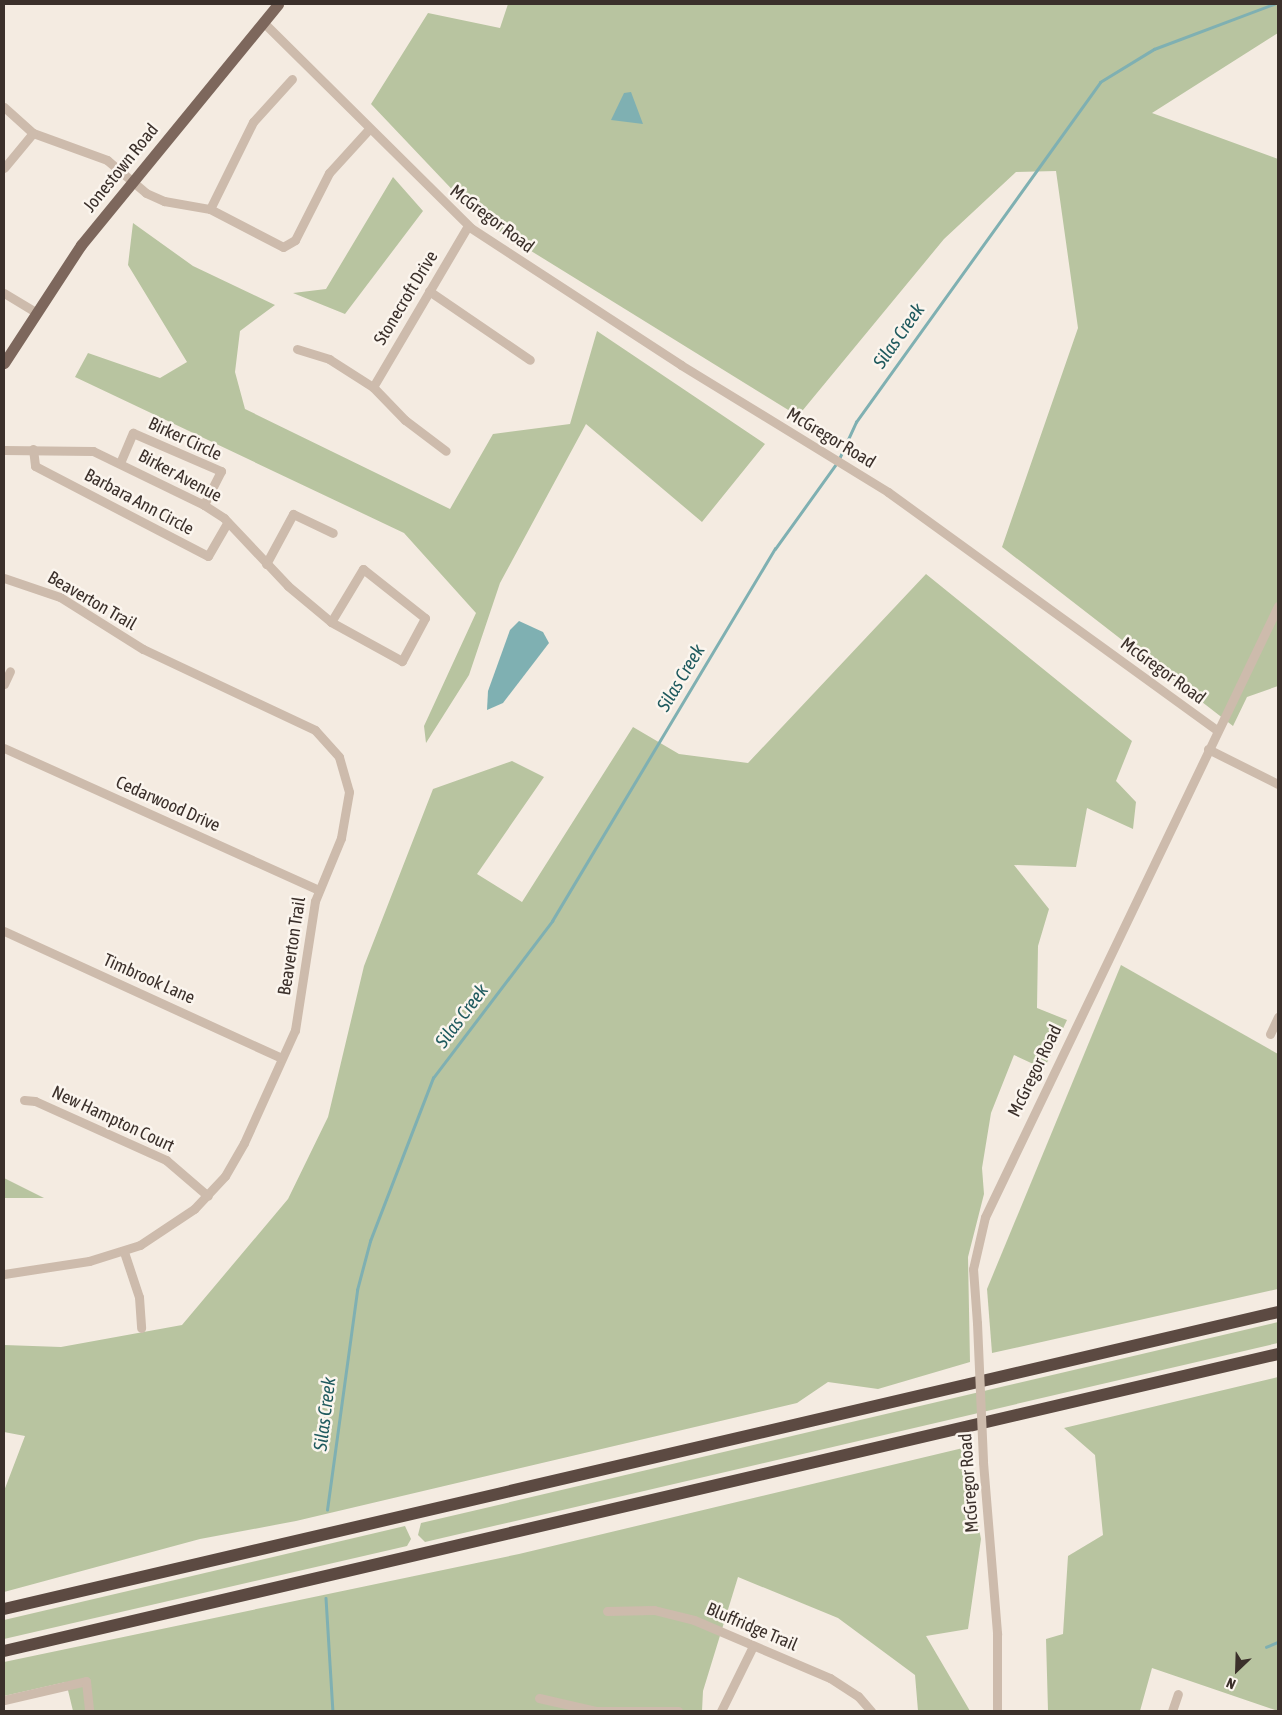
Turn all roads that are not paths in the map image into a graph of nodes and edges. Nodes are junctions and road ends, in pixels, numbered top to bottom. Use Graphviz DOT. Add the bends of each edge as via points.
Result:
graph roads {
  1 [pos="278,4"];
  2 [pos="263,22"];
  3 [pos="292,79"];
  4 [pos="4,108"];
  5 [pos="369,129"];
  6 [pos="33,133"];
  7 [pos="4,168"];
  8 [pos="134,179"];
  9 [pos="210,209"];
  10 [pos="468,226"];
  11 [pos="429,291"];
  12 [pos="4,293"];
  13 [pos="36,312"];
  14 [pos="297,349"];
  15 [pos="530,360"];
  16 [pos="4,363"];
  17 [pos="373,387"];
  18 [pos="33,449"];
  19 [pos="4,450"];
  20 [pos="446,451"];
  21 [pos="120,463"];
  22 [pos="204,505"];
  23 [pos="228,522"];
  24 [pos="333,533"];
  25 [pos="266,564"];
  26 [pos="4,578"];
  27 [pos="1278,606"];
  28 [pos="331,622"];
  29 [pos="10,671"];
  30 [pos="4,684"];
  31 [pos="1217,730"];
  32 [pos="4,748"];
  33 [pos="1208,749"];
  34 [pos="1278,784"];
  35 [pos="318,890"];
  36 [pos="4,931"];
  37 [pos="1278,1017"];
  38 [pos="1270,1034"];
  39 [pos="281,1058"];
  40 [pos="24,1100"];
  41 [pos="208,1196"];
  42 [pos="124,1252"];
  43 [pos="4,1274"];
  44 [pos="1278,1312"];
  45 [pos="141,1328"];
  46 [pos="1278,1354"];
  47 [pos="4,1609"];
  48 [pos="607,1611"];
  49 [pos="753,1646"];
  50 [pos="4,1651"];
  51 [pos="1178,1694"];
  52 [pos="539,1698"];
  53 [pos="4,1700"];
  54 [pos="89,1711"];
  55 [pos="678,1711"];
  56 [pos="721,1711"];
  57 [pos="870,1711"];
  58 [pos="997,1711"];
  59 [pos="1172,1711"];
  1 -- 2 [label="main road, Jonestown Road"];
  2 -- 5 [label="street, McGregor Road"];
  2 -- 8 [label="main road, Jonestown Road"];
  3 -- 9 [label="street" via="253,122"];
  4 -- 6 [label="street"];
  5 -- 9 [label="street" via="329,173 294,240 283,247"];
  5 -- 10 [label="street, McGregor Road"];
  6 -- 7 [label="street"];
  6 -- 8 [label="street" via="107,160"];
  8 -- 9 [label="street" via="164,202"];
  8 -- 13 [label="main road, Jonestown Road" via="81,245"];
  10 -- 11 [label="street, Stonecroft Drive"];
  10 -- 31 [label="street, McGregor Road" via="888,492"];
  11 -- 15 [label="street"];
  11 -- 17 [label="street, Stonecroft Drive"];
  12 -- 13 [label="street"];
  13 -- 16 [label="main road, Jonestown Road"];
  14 -- 17 [label="street" via="329,359"];
  17 -- 20 [label="street" via="405,420"];
  18 -- 19 [label="street, Birker Avenue"];
  18 -- 21 [label="street, Birker Avenue" via="93,451"];
  18 -- 23 [label="street, Barbara Ann Circle" via="36,466 208,556"];
  21 -- 22 [label="street, Birker Avenue"];
  21 -- 22 [label="street, Birker Circle" via="133,433 221,471"];
  22 -- 23 [label="street, Birker Avenue"];
  23 -- 25 [label="street, Birker Avenue"];
  24 -- 25 [label="street" via="293,514"];
  25 -- 28 [label="street, Birker Avenue"];
  26 -- 35 [label="street, Beaverton Trail" via="60,597 144,649 303,722 323,736 339,757 349,792 341,838"];
  27 -- 31 [label="street"];
  28 -- 28 [label="street, Birker Avenue" via="402,661 425,618 362,569"];
  29 -- 30 [label="street"];
  31 -- 33 [label="street, McGregor Road"];
  32 -- 35 [label="street, Cedarwood Drive"];
  33 -- 34 [label="street"];
  33 -- 58 [label="street, McGregor Road, bridge" via="985,1217 974,1269 983,1462 997,1634"];
  35 -- 39 [label="street, Beaverton Trail" via="295,1030"];
  36 -- 39 [label="street, Timbrook Lane"];
  37 -- 38 [label="street"];
  39 -- 41 [label="street, Beaverton Trail" via="244,1143"];
  40 -- 41 [label="street, New Hampton Court" via="34,1101 166,1160"];
  41 -- 42 [label="street, Beaverton Trail" via="160,1234"];
  42 -- 43 [label="street, Beaverton Trail"];
  42 -- 45 [label="street" via="139,1297"];
  44 -- 47 [label="highway"];
  46 -- 50 [label="highway"];
  48 -- 49 [label="street, Bluffridge Trail" via="676,1613"];
  49 -- 56 [label="street"];
  49 -- 57 [label="street, Bluffridge Trail" via="830,1678 858,1696"];
  51 -- 59 [label="street"];
  52 -- 55 [label="street" via="596,1711"];
  53 -- 54 [label="street" via="86,1681"];
}
